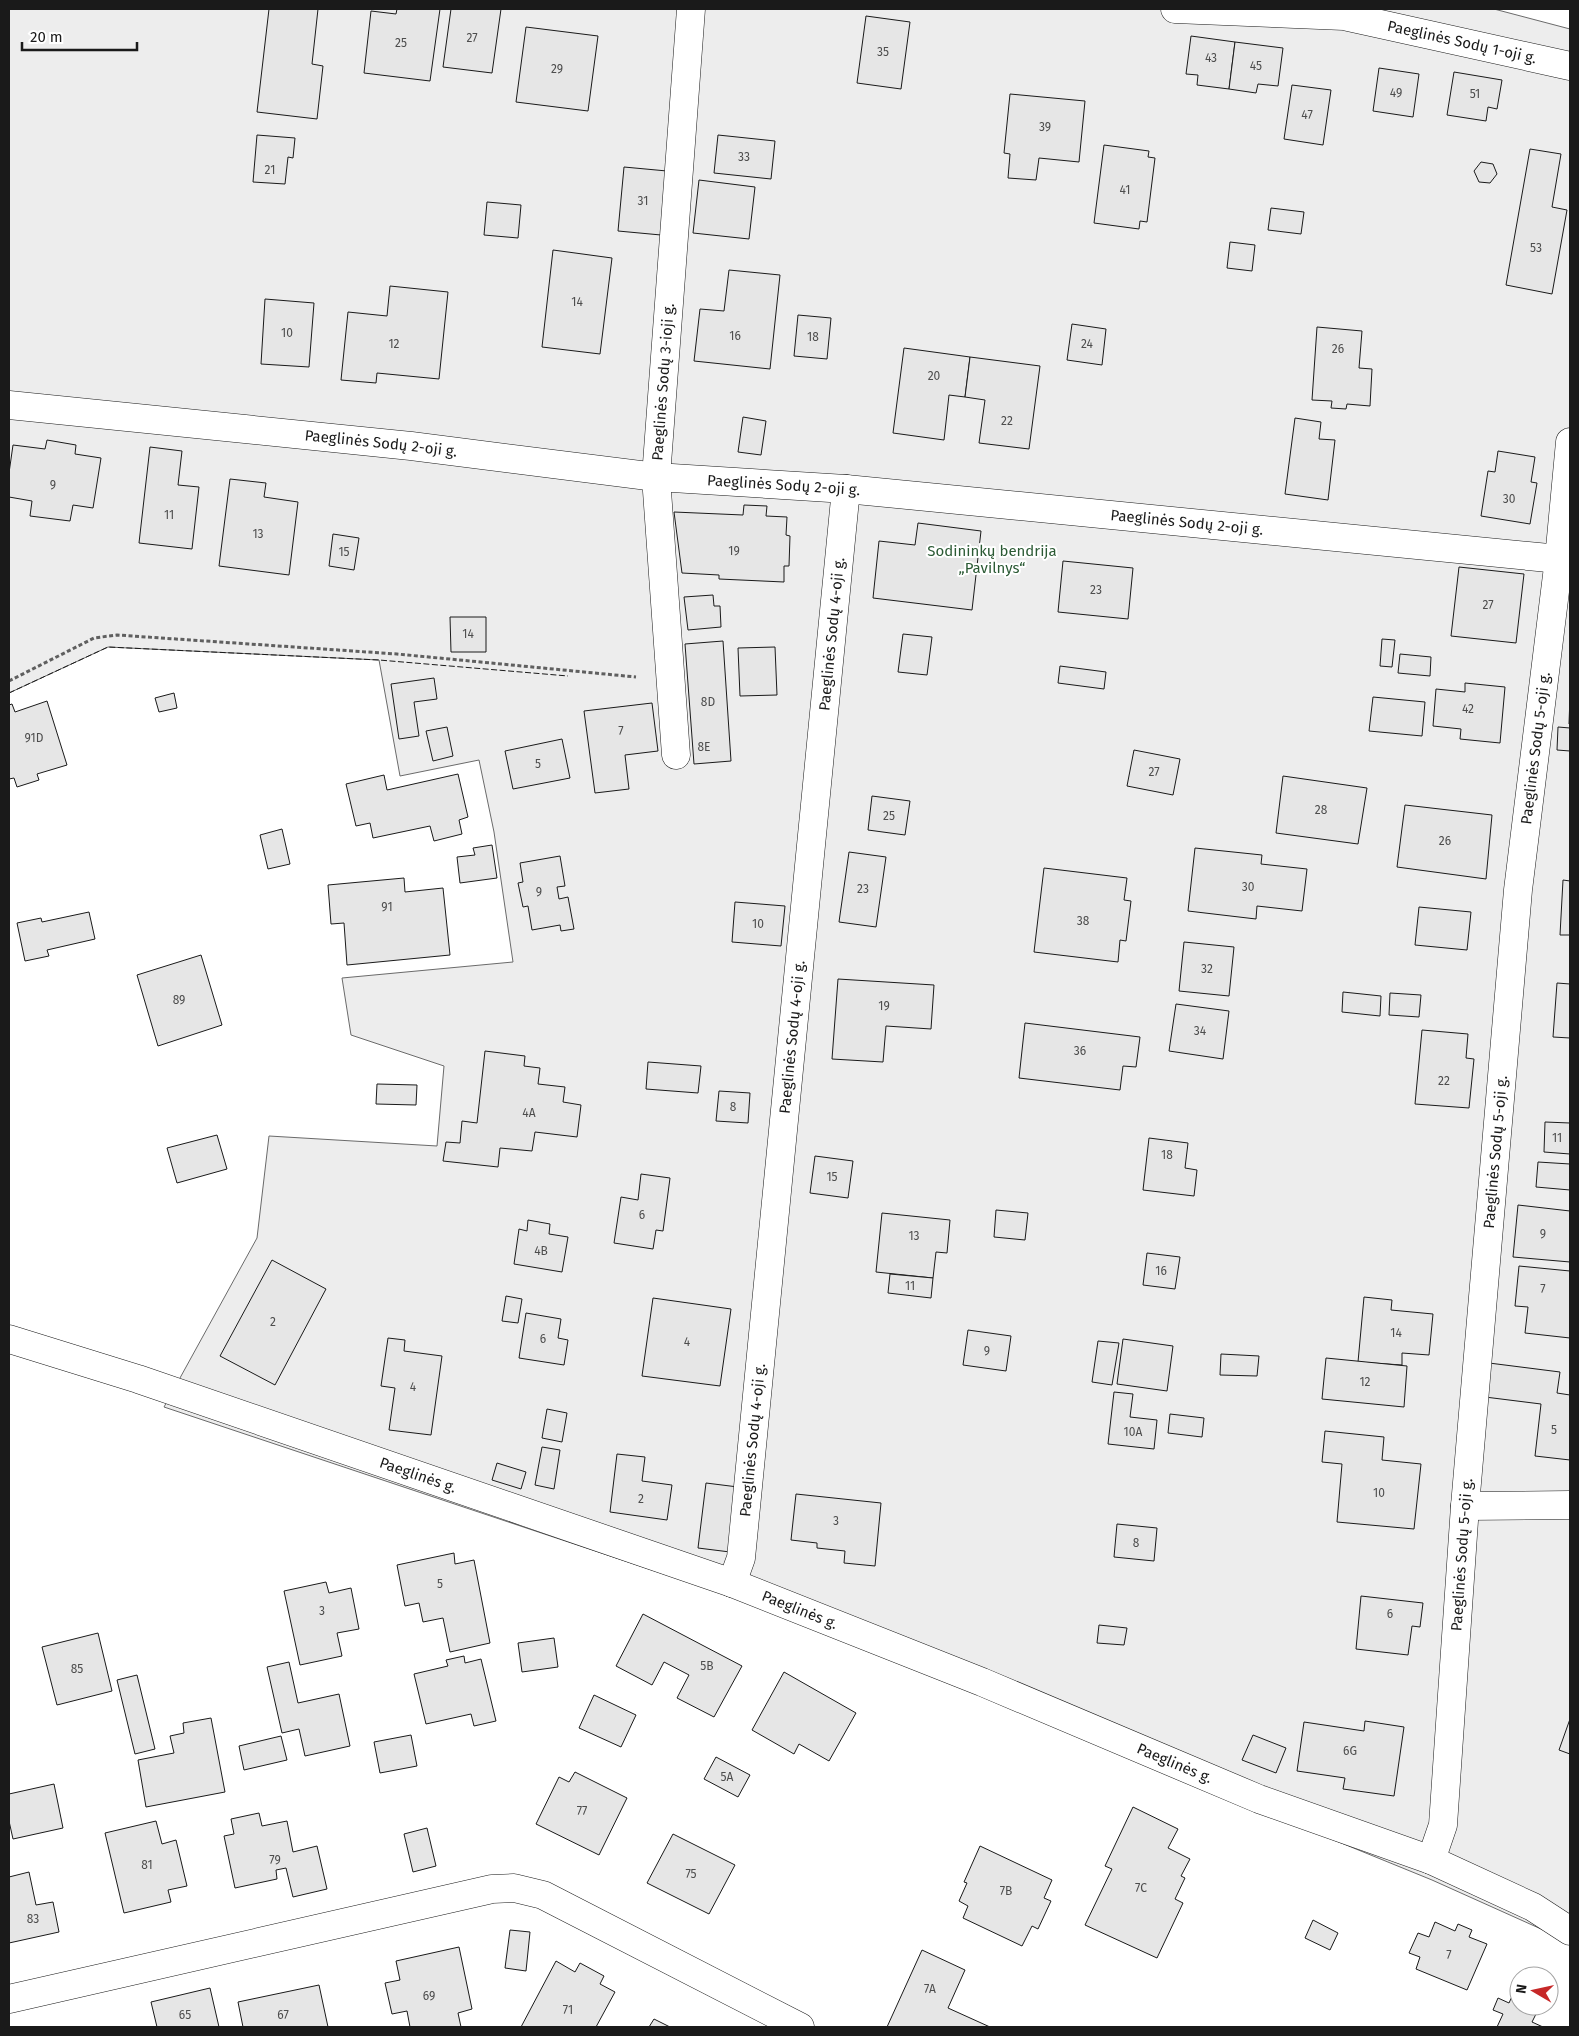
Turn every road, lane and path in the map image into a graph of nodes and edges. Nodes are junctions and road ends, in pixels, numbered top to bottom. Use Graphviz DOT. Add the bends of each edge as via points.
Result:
graph roads {
  1 [pos="691,9"];
  2 [pos="1175,9"];
  3 [pos="1570,66"];
  4 [pos="9,405"];
  5 [pos="1570,442"];
  6 [pos="656,477"];
  7 [pos="846,489"];
  8 [pos="1559,559"];
  9 [pos="671,680"];
  10 [pos="9,681"];
  11 [pos="676,755"];
  12 [pos="9,1339"];
  13 [pos="1570,1505"];
  14 [pos="1465,1506"];
  15 [pos="732,1583"];
  16 [pos="1431,1860"];
  17 [pos="1570,1931"];
  18 [pos="9,1999"];
  19 [pos="800,2027"];
  1 -- 6 [label="street, Paeglinės Sodų 3-ioji g."];
  2 -- 3 [label="street, Paeglinės Sodų 1-oji g." via="1344,16"];
  4 -- 6 [label="street, Paeglinės Sodų 2-oji g." via="411,446"];
  5 -- 8 [label="street, Paeglinės Sodų 5-oji g."];
  6 -- 7 [label="street, Paeglinės Sodų 2-oji g."];
  6 -- 9 [label="street, Paeglinės Sodų 3-ioji g."];
  7 -- 8 [label="street, Paeglinės Sodų 2-oji g."];
  7 -- 15 [label="street, Paeglinės Sodų 4-oji g." via="741,1558"];
  8 -- 14 [label="street, Paeglinės Sodų 5-oji g." via="1518,890"];
  9 -- 10 [label="path" via="397,654 117,635 94,638"];
  9 -- 11 [label="street, Paeglinės Sodų 3-ioji g."];
  12 -- 15 [label="street, Paeglinės g." via="138,1379"];
  13 -- 14 [label="street"];
  14 -- 16 [label="street, Paeglinės Sodų 5-oji g." via="1443,1825"];
  15 -- 16 [label="street, Paeglinės g." via="982,1682 1260,1799"];
  16 -- 17 [label="street, Paeglinės g." via="1533,1907"];
  18 -- 19 [label="street" via="492,1888 514,1888 543,1895"];
}
